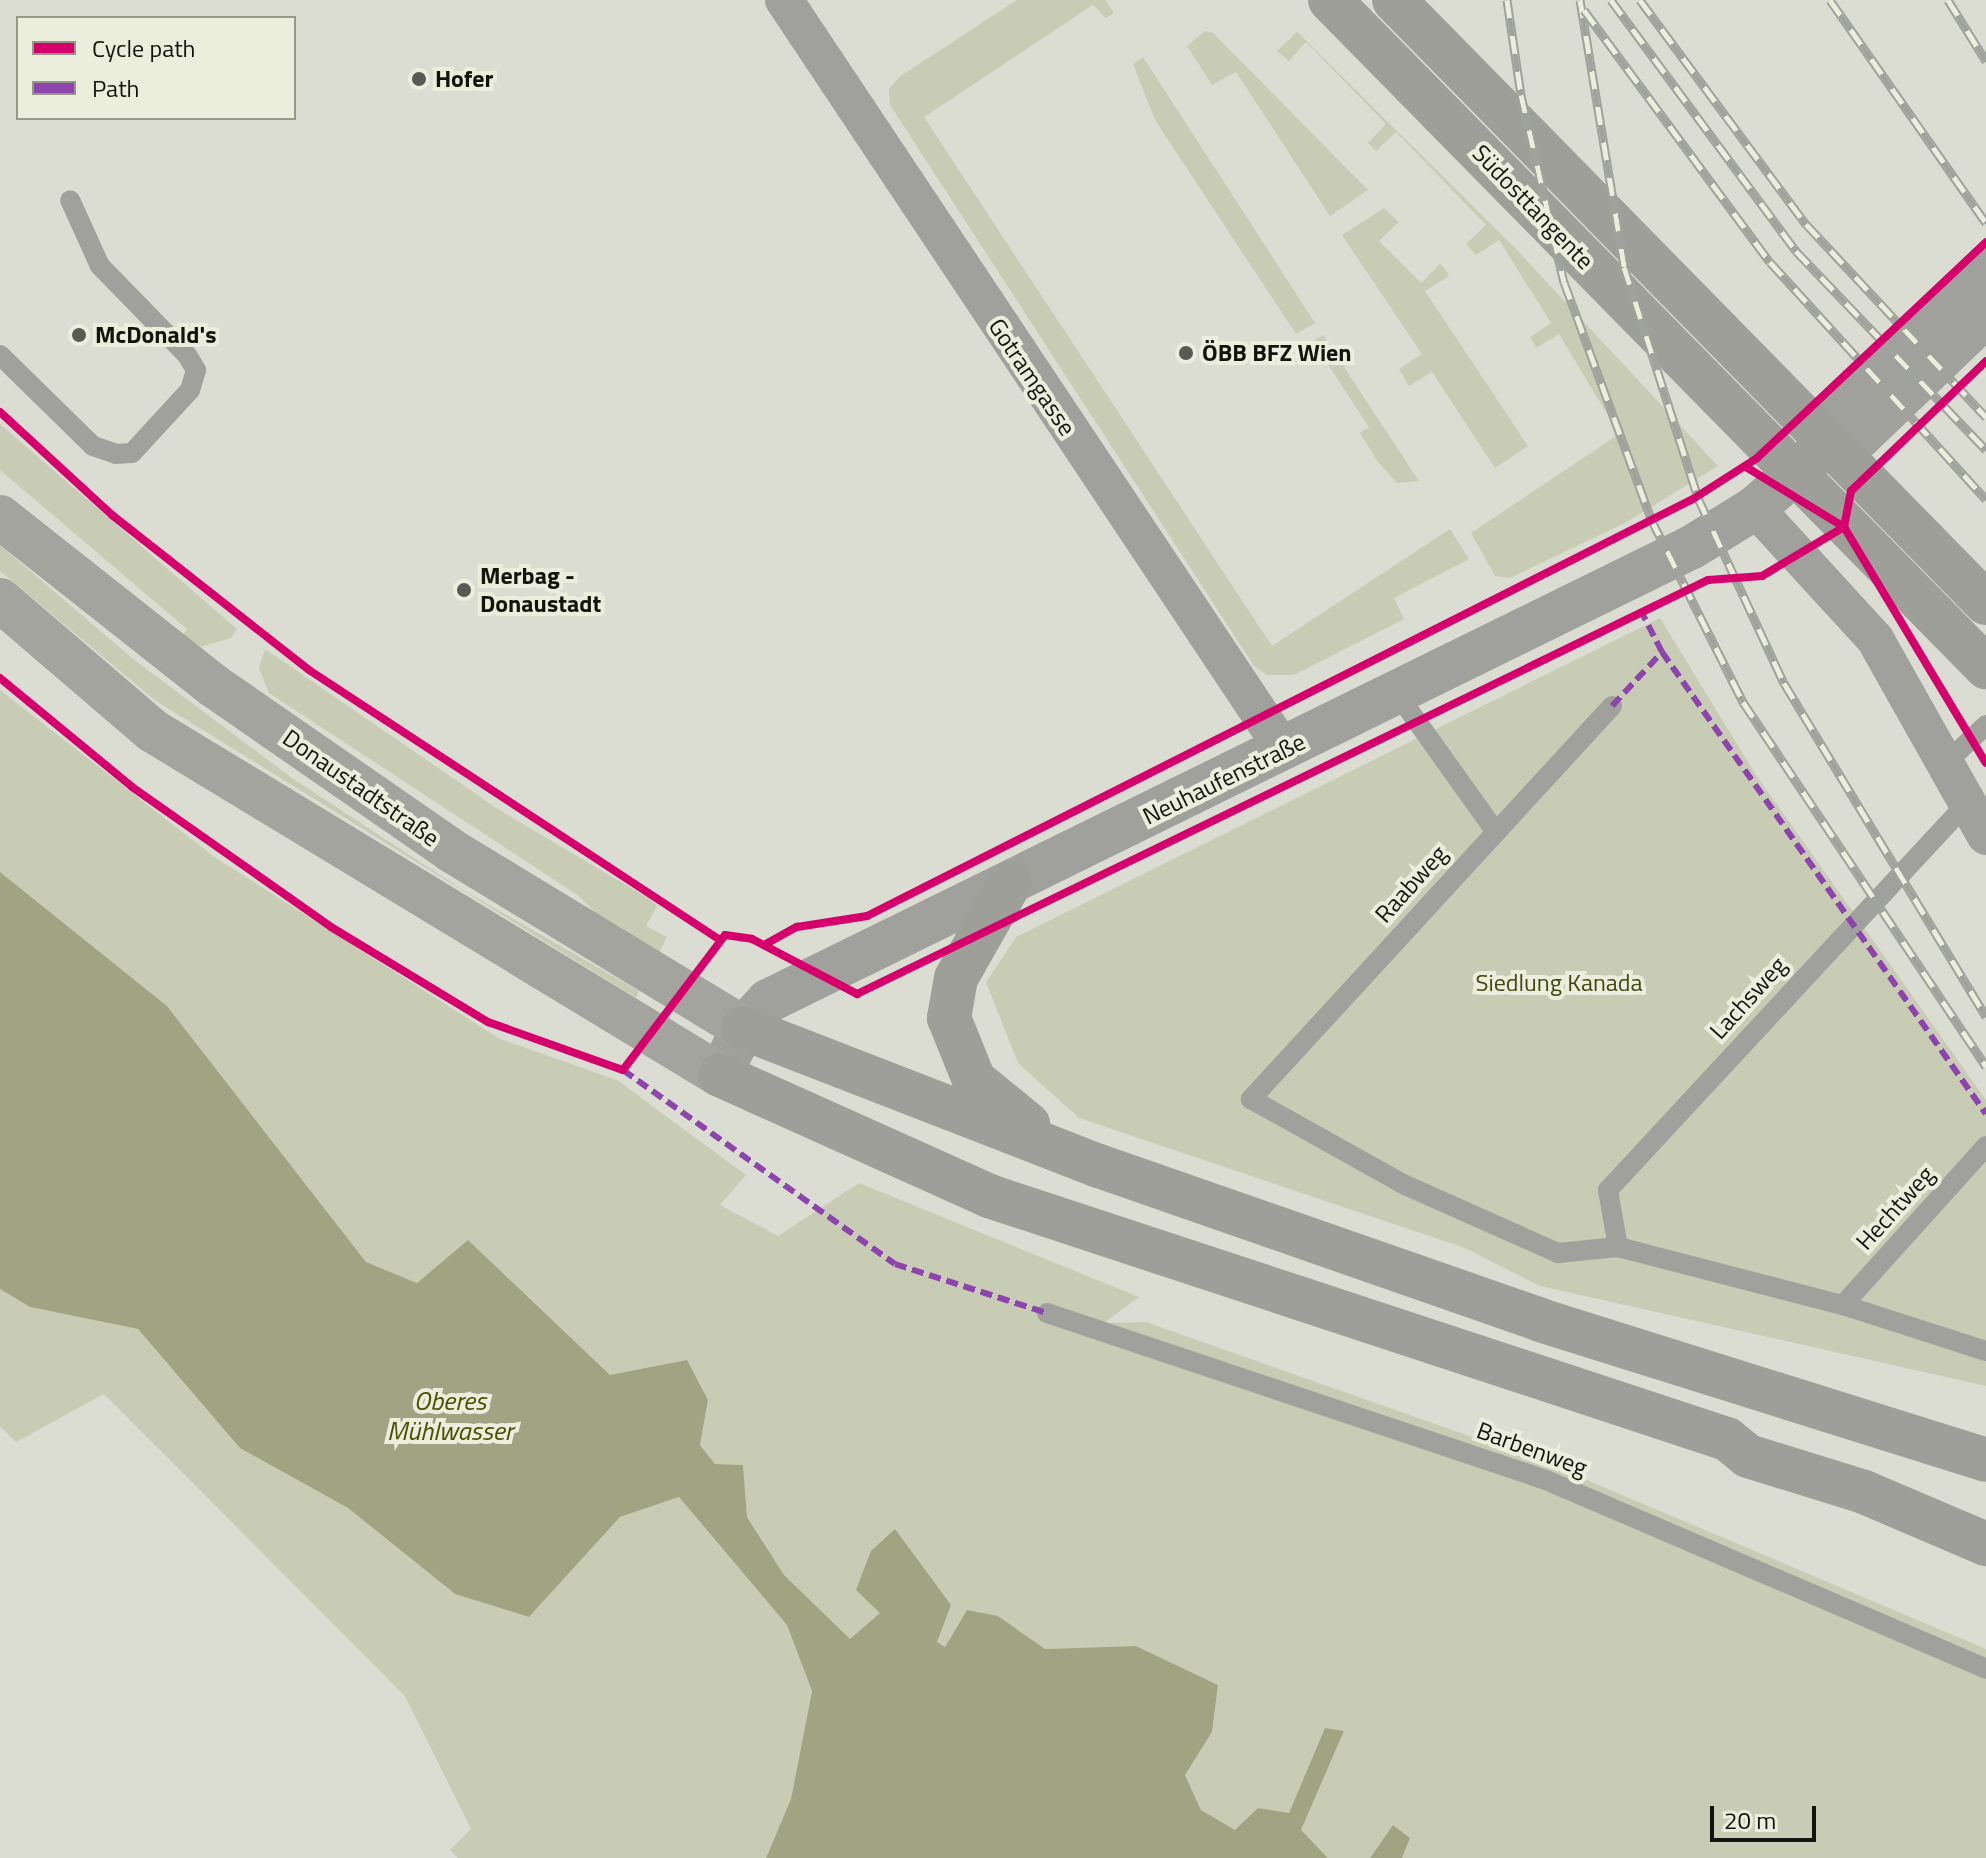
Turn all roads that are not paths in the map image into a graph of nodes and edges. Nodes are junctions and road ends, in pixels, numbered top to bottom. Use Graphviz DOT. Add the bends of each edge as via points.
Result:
graph roads {
  1 [pos="784,0"];
  2 [pos="1330,0"];
  3 [pos="1394,0"];
  4 [pos="70,200"];
  5 [pos="1986,268"];
  6 [pos="1986,315"];
  7 [pos="0,355"];
  8 [pos="1831,441"];
  9 [pos="1755,508"];
  10 [pos="0,517"];
  11 [pos="0,600"];
  12 [pos="1986,603"];
  13 [pos="1986,667"];
  14 [pos="1396,692"];
  15 [pos="1612,706"];
  16 [pos="1986,725"];
  17 [pos="1284,750"];
  18 [pos="1949,760"];
  19 [pos="1969,801"];
  20 [pos="1495,831"];
  21 [pos="1986,836"];
  22 [pos="1010,883"];
  23 [pos="743,1028"];
  24 [pos="720,1075"];
  25 [pos="1986,1146"];
  26 [pos="1099,1166"];
  27 [pos="1618,1247"];
  28 [pos="1843,1305"];
  29 [pos="1047,1313"];
  30 [pos="1986,1351"];
  31 [pos="1727,1439"];
  32 [pos="1986,1460"];
  33 [pos="1986,1512"];
  34 [pos="1986,1544"];
  35 [pos="1986,1669"];
  1 -- 17 [label="street, Gotramgasse"];
  2 -- 13 [label="highway, Südosttangente"];
  3 -- 12 [label="highway, Südosttangente"];
  4 -- 7 [label="lane" via="100,266 187,355 196,370 190,390 132,453 116,454 93,446"];
  5 -- 8 [label="street" via="1835,413"];
  6 -- 8 [label="street" via="1859,437"];
  8 -- 9 [label="street, Neuhaufenstraße"];
  9 -- 14 [label="street, Neuhaufenstraße" via="1692,547"];
  9 -- 18 [label="street" via="1875,639"];
  10 -- 23 [label="main road, Donaustadtstraße" via="214,686 452,851"];
  11 -- 24 [label="main road" via="153,731"];
  14 -- 17 [label="street, Neuhaufenstraße"];
  14 -- 20 [label="lane"];
  15 -- 20 [label="lane, Raabweg"];
  16 -- 18 [label="lane"];
  17 -- 22 [label="street, Neuhaufenstraße"];
  18 -- 19 [label="street"];
  19 -- 21 [label="street"];
  19 -- 27 [label="lane, Lachsweg" via="1608,1190"];
  20 -- 27 [label="lane, Raabweg" via="1251,1099 1390,1177 1558,1253"];
  22 -- 23 [label="street, Neuhaufenstraße" via="768,1001"];
  22 -- 26 [label="highway" via="951,993 956,1049 987,1095"];
  23 -- 24 [label="street, Neuhaufenstraße"];
  23 -- 26 [label="highway"];
  24 -- 31 [label="highway" via="989,1196"];
  25 -- 28 [label="lane, Hechtweg"];
  26 -- 32 [label="highway" via="1540,1320"];
  27 -- 28 [label="lane"];
  28 -- 30 [label="lane"];
  29 -- 35 [label="lane, Barbenweg" via="1546,1480"];
  31 -- 33 [label="highway" via="1755,1438"];
  31 -- 34 [label="highway" via="1748,1456 1864,1492"];
}
